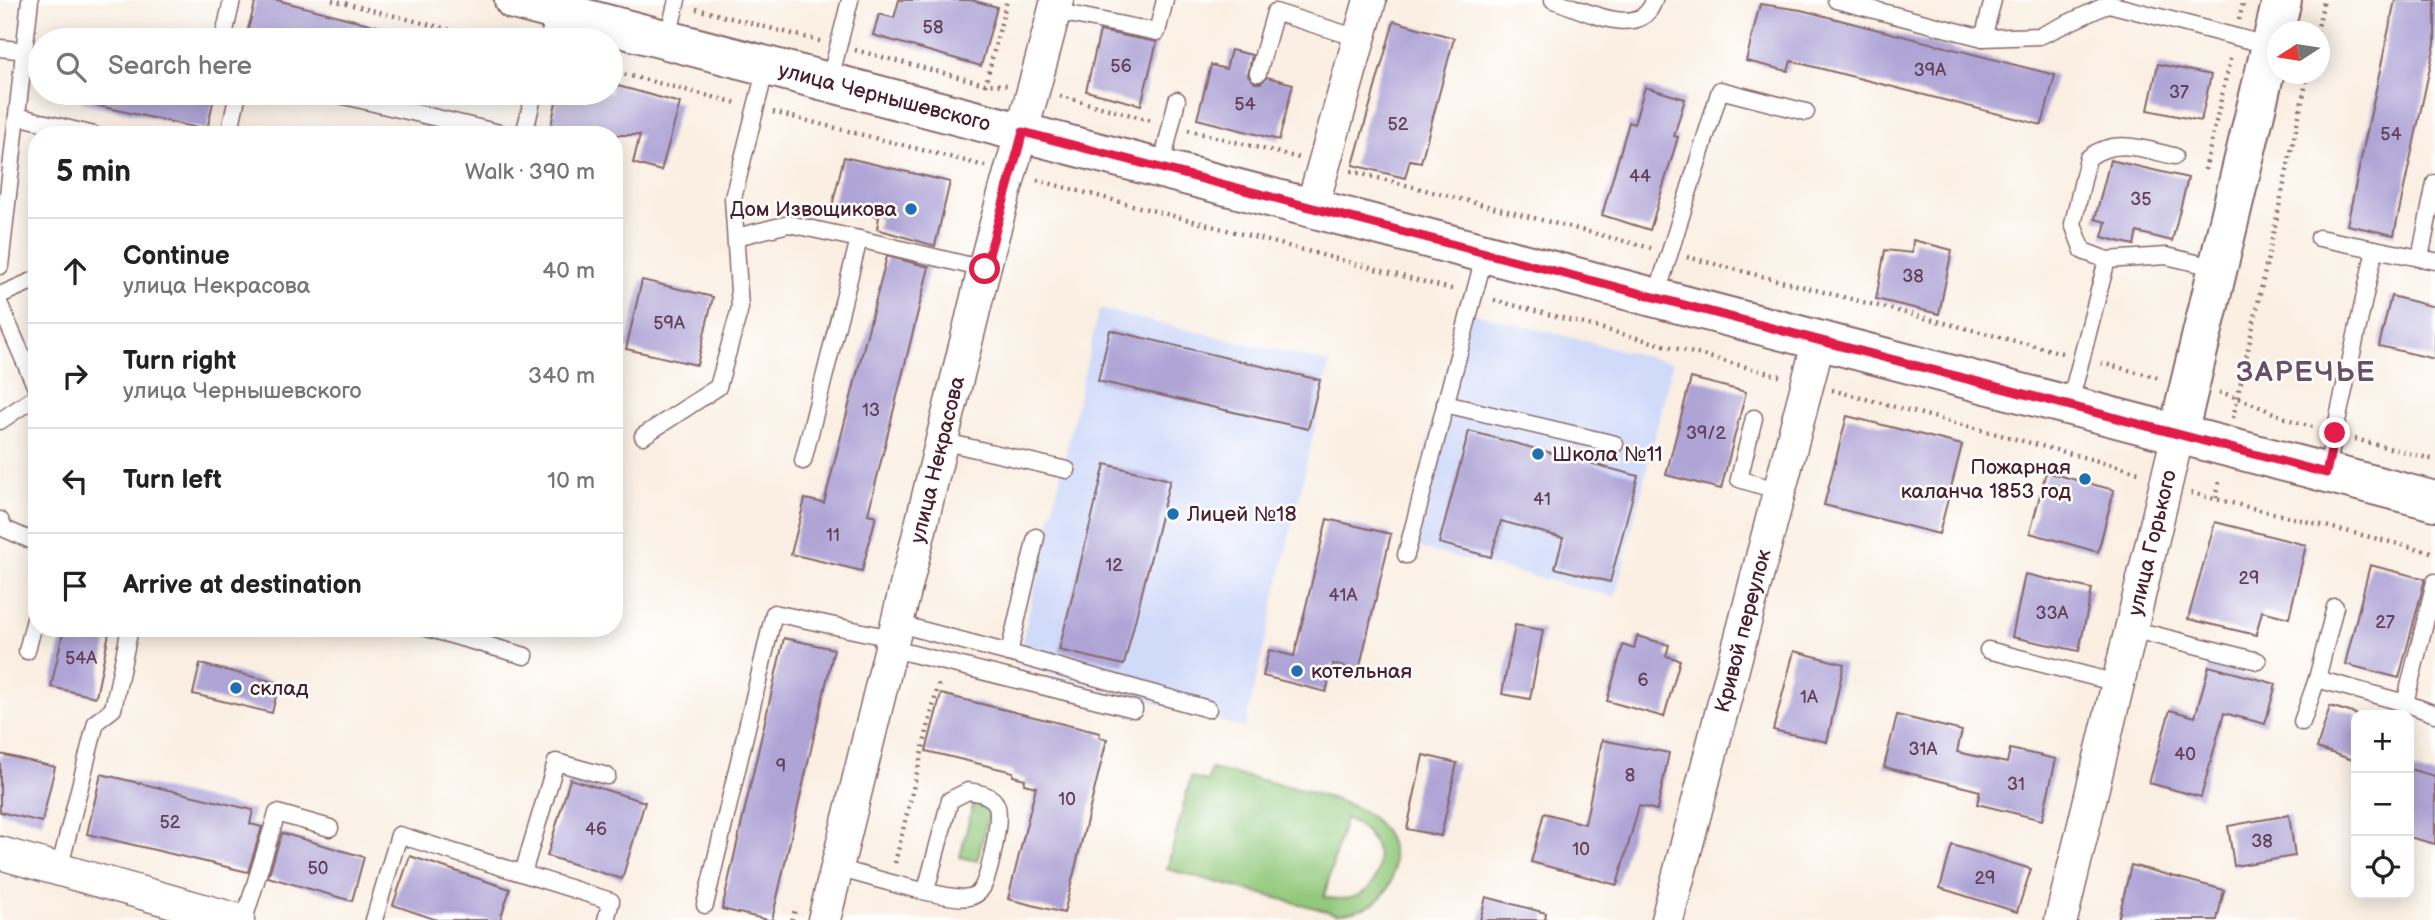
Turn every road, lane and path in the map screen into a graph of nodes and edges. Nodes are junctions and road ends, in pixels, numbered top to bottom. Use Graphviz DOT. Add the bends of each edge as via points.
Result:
graph roads {
  1 [pos="30,0"];
  2 [pos="232,0"];
  3 [pos="332,0"];
  4 [pos="514,0"];
  5 [pos="850,0"];
  6 [pos="1007,0"];
  7 [pos="1165,0"];
  8 [pos="1370,0"];
  9 [pos="1553,0"];
  10 [pos="1654,0"];
  11 [pos="1836,0"];
  12 [pos="1993,0"];
  13 [pos="2282,0"];
  14 [pos="2324,0"];
  15 [pos="676,2"];
  16 [pos="1056,6"];
  17 [pos="2277,21"];
  18 [pos="2319,21"];
  19 [pos="552,26"];
  20 [pos="226,28"];
  21 [pos="443,28"];
  22 [pos="1358,38"];
  23 [pos="1983,38"];
  24 [pos="667,41"];
  25 [pos="2267,45"];
  26 [pos="838,46"];
  27 [pos="0,48"];
  28 [pos="24,51"];
  29 [pos="2267,63"];
  30 [pos="766,67"];
  31 [pos="1258,73"];
  32 [pos="623,74"];
  33 [pos="829,83"];
  34 [pos="985,84"];
  35 [pos="2306,84"];
  36 [pos="1036,88"];
  37 [pos="1177,100"];
  38 [pos="235,105"];
  39 [pos="382,105"];
  40 [pos="531,105"];
  41 [pos="756,108"];
  42 [pos="1807,112"];
  43 [pos="17,116"];
  44 [pos="975,121"];
  45 [pos="1171,125"];
  46 [pos="58,126"];
  47 [pos="231,126"];
  48 [pos="470,126"];
  49 [pos="526,126"];
  50 [pos="1023,132"];
  51 [pos="7,134"];
  52 [pos="2174,156"];
  53 [pos="965,161"];
  54 [pos="1323,164"];
  55 [pos="1161,168"];
  56 [pos="1009,173"];
  57 [pos="2435,183"];
  58 [pos="1312,207"];
  59 [pos="736,237"];
  60 [pos="2319,238"];
  61 [pos="859,239"];
  62 [pos="2375,249"];
  63 [pos="1485,253"];
  64 [pos="1670,253"];
  65 [pos="2427,259"];
  66 [pos="2107,260"];
  67 [pos="0,265"];
  68 [pos="2218,268"];
  69 [pos="985,269"];
  70 [pos="28,283"];
  71 [pos="0,295"];
  72 [pos="1474,295"];
  73 [pos="1656,297"];
  74 [pos="0,305"];
  75 [pos="1819,340"];
  76 [pos="2081,358"];
  77 [pos="28,369"];
  78 [pos="1807,383"];
  79 [pos="2190,385"];
  80 [pos="2237,397"];
  81 [pos="28,402"];
  82 [pos="1445,404"];
  83 [pos="2069,405"];
  84 [pos="1755,418"];
  85 [pos="0,421"];
  86 [pos="2163,430"];
  87 [pos="2335,433"];
  88 [pos="643,436"];
  89 [pos="941,441"];
  90 [pos="1615,444"];
  91 [pos="2226,447"];
  92 [pos="2435,460"];
  93 [pos="803,461"];
  94 [pos="1067,470"];
  95 [pos="2326,473"];
  96 [pos="2152,480"];
  97 [pos="1779,491"];
  98 [pos="2435,501"];
  99 [pos="0,520"];
  100 [pos="1037,537"];
  101 [pos="28,539"];
  102 [pos="2435,554"];
  103 [pos="1406,555"];
  104 [pos="2435,582"];
  105 [pos="2335,607"];
  106 [pos="2131,629"];
  107 [pos="892,636"];
  108 [pos="30,637"];
  109 [pos="128,637"];
  110 [pos="474,637"];
  111 [pos="1989,650"];
  112 [pos="27,651"];
  113 [pos="1009,653"];
  114 [pos="525,656"];
  115 [pos="2258,661"];
  116 [pos="944,662"];
  117 [pos="2317,679"];
  118 [pos="2118,683"];
  119 [pos="2405,704"];
  120 [pos="1134,709"];
  121 [pos="1209,709"];
  122 [pos="2435,714"];
  123 [pos="2302,722"];
  124 [pos="607,776"];
  125 [pos="330,828"];
  126 [pos="0,853"];
  127 [pos="836,868"];
  128 [pos="59,870"];
  129 [pos="523,873"];
  130 [pos="891,881"];
  131 [pos="926,890"];
  132 [pos="705,905"];
  133 [pos="238,920"];
  134 [pos="244,920"];
  135 [pos="374,920"];
  136 [pos="606,920"];
  137 [pos="824,920"];
  138 [pos="1667,920"];
  139 [pos="2061,920"];
  1 -- 28 [label="lane"];
  2 -- 20 [label="lane"];
  3 -- 21 [label="path"];
  4 -- 19 [label="main road, улица Чернышевского"];
  5 -- 26 [label="lane"];
  6 -- 34 [label="path"];
  7 -- 16 [label="lane" via="1157,32"];
  8 -- 22 [label="street"];
  9 -- 10 [label="lane" via="1626,23 1641,20"];
  11 -- 23 [label="lane"];
  12 -- 23 [label="lane"];
  13 -- 17 [label="main road, улица Горького"];
  14 -- 18 [label="path"];
  15 -- 24 [label="lane"];
  15 -- 26 [label="path"];
  16 -- 36 [label="street, улица Некрасова"];
  19 -- 24 [label="main road, улица Чернышевского" via="604,18"];
  22 -- 31 [label="lane" via="1275,12"];
  22 -- 54 [label="street"];
  23 -- 25 [label="lane" via="2040,36 2109,4"];
  24 -- 30 [label="main road, улица Чернышевского"];
  26 -- 33 [label="lane"];
  26 -- 34 [label="path"];
  27 -- 28 [label="lane"];
  28 -- 43 [label="lane"];
  29 -- 68 [label="main road, улица Горького"];
  30 -- 33 [label="main road, улица Чернышевского"];
  30 -- 41 [label="lane"];
  32 -- 41 [label="path"];
  33 -- 44 [label="main road, улица Чернышевского"];
  34 -- 36 [label="path"];
  34 -- 44 [label="path"];
  35 -- 80 [label="path"];
  36 -- 45 [label="path"];
  36 -- 50 [label="street, улица Некрасова"];
  37 -- 45 [label="lane"];
  38 -- 47 [label="lane"];
  39 -- 48 [label="lane"];
  40 -- 49 [label="lane"];
  41 -- 53 [label="path"];
  41 -- 59 [label="lane" via="733,198"];
  42 -- 64 [label="lane" via="1720,90"];
  43 -- 46 [label="lane"];
  43 -- 51 [label="lane"];
  44 -- 50 [label="main road, улица Чернышевского"];
  44 -- 53 [label="path"];
  45 -- 54 [label="path"];
  45 -- 55 [label="lane"];
  50 -- 55 [label="main road, улица Чернышевского"];
  50 -- 56 [label="street, улица Некрасова"];
  51 -- 67 [label="lane"];
  52 -- 66 [label="lane" via="2120,144 2100,148 2088,158 2073,224 2083,251"];
  53 -- 56 [label="path"];
  54 -- 58 [label="street"];
  54 -- 64 [label="path"];
  55 -- 58 [label="main road, улица Чернышевского"];
  56 -- 69 [label="street, улица Некрасова"];
  56 -- 72 [label="path"];
  57 -- 65 [label="lane"];
  58 -- 63 [label="main road, улица Чернышевского"];
  59 -- 61 [label="lane" via="789,225"];
  59 -- 88 [label="lane" via="740,308 718,387"];
  60 -- 62 [label="lane"];
  61 -- 69 [label="lane"];
  61 -- 93 [label="lane"];
  62 -- 65 [label="lane"];
  62 -- 87 [label="lane"];
  63 -- 72 [label="lane"];
  63 -- 73 [label="main road, улица Чернышевского"];
  64 -- 73 [label="lane"];
  64 -- 76 [label="path"];
  66 -- 68 [label="lane" via="2166,256"];
  66 -- 76 [label="lane"];
  68 -- 79 [label="main road, улица Горького"];
  69 -- 89 [label="street, улица Некрасова"];
  70 -- 71 [label="lane"];
  72 -- 78 [label="path"];
  72 -- 82 [label="lane"];
  73 -- 75 [label="main road, улица Чернышевского"];
  74 -- 77 [label="lane"];
  75 -- 78 [label="street, Кривой переулок"];
  75 -- 83 [label="main road, улица Чернышевского"];
  76 -- 83 [label="lane"];
  76 -- 86 [label="path" via="2159,377"];
  78 -- 96 [label="path"];
  78 -- 97 [label="street, Кривой переулок"];
  79 -- 80 [label="path"];
  79 -- 86 [label="main road, улица Горького"];
  80 -- 87 [label="path" via="2292,422"];
  80 -- 91 [label="path"];
  81 -- 85 [label="lane"];
  82 -- 90 [label="lane"];
  82 -- 103 [label="lane"];
  83 -- 86 [label="main road, улица Чернышевского"];
  84 -- 97 [label="lane" via="1739,479"];
  86 -- 91 [label="main road, улица Чернышевского"];
  86 -- 96 [label="street, улица Горького"];
  86 -- 96 [label="path"];
  87 -- 92 [label="path"];
  87 -- 95 [label="lane"];
  89 -- 94 [label="lane"];
  89 -- 107 [label="street, улица Некрасова"];
  91 -- 95 [label="main road, улица Чернышевского"];
  95 -- 98 [label="main road, улица Чернышевского"];
  96 -- 102 [label="path"];
  96 -- 106 [label="street, улица Горького"];
  97 -- 138 [label="street, Кривой переулок"];
  99 -- 101 [label="lane" via="5,529"];
  100 -- 113 [label="lane"];
  104 -- 119 [label="lane"];
  105 -- 117 [label="lane"];
  106 -- 115 [label="lane"];
  106 -- 118 [label="street, улица Горького"];
  107 -- 113 [label="lane"];
  107 -- 116 [label="lane"];
  107 -- 127 [label="street, улица Некрасова"];
  107 -- 132 [label="lane" via="774,613"];
  108 -- 112 [label="lane"];
  109 -- 128 [label="lane" via="113,709 96,722"];
  110 -- 114 [label="lane"];
  111 -- 118 [label="lane"];
  113 -- 121 [label="lane"];
  116 -- 120 [label="lane"];
  116 -- 130 [label="path"];
  117 -- 119 [label="lane"];
  117 -- 123 [label="lane"];
  118 -- 139 [label="street, улица Горького"];
  119 -- 122 [label="lane"];
  124 -- 129 [label="lane" via="556,762"];
  125 -- 134 [label="lane" via="277,813"];
  126 -- 128 [label="street"];
  127 -- 130 [label="lane"];
  127 -- 137 [label="street, улица Некрасова"];
  128 -- 133 [label="street"];
  129 -- 135 [label="lane" via="399,835"];
  129 -- 136 [label="lane" via="611,901"];
  130 -- 131 [label="lane"];
  131 -- 131 [label="lane" via="965,898 982,887 1000,813 989,796 968,791 950,800"];
}
